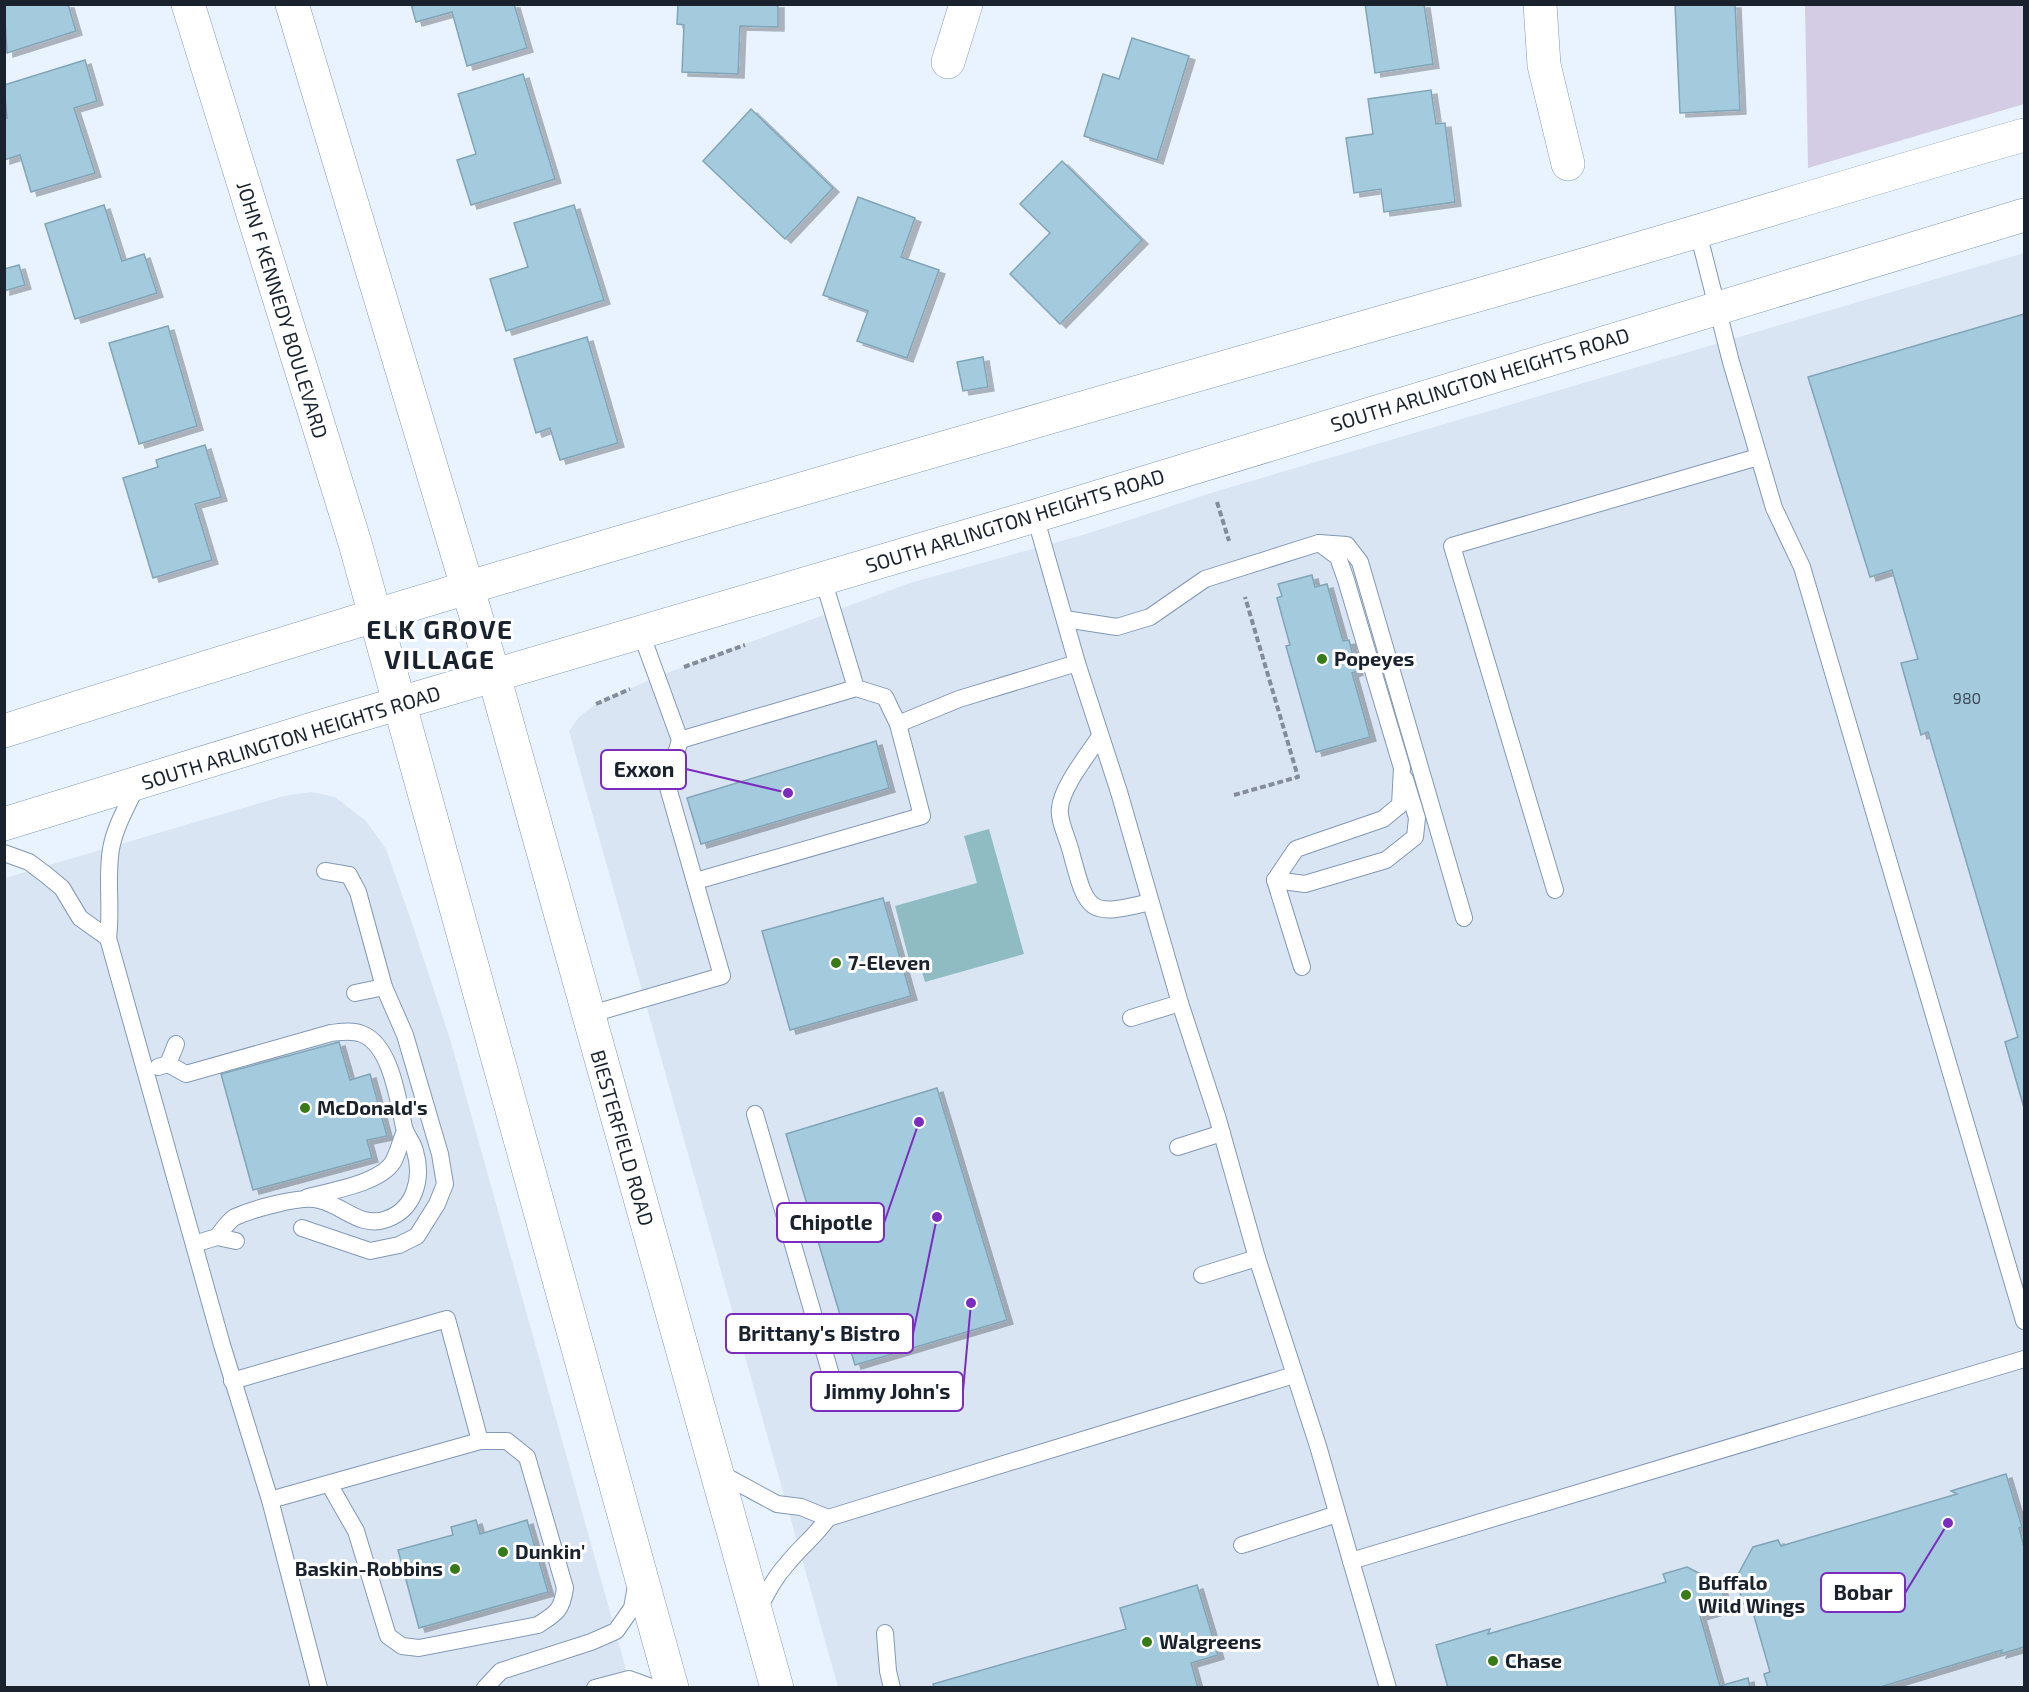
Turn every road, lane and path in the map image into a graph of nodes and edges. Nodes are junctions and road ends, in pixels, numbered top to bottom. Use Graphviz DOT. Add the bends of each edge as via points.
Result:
graph roads {
  1 [pos="188,4"];
  2 [pos="292,4"];
  3 [pos="966,4"];
  4 [pos="1540,4"];
  5 [pos="948,62"];
  6 [pos="2025,135"];
  7 [pos="1568,164"];
  8 [pos="2025,215"];
  9 [pos="1698,232"];
  10 [pos="1718,307"];
  11 [pos="1758,457"];
  12 [pos="1214,492"];
  13 [pos="1035,516"];
  14 [pos="1319,543"];
  15 [pos="1237,569"];
  16 [pos="823,579"];
  17 [pos="469,587"];
  18 [pos="375,616"];
  19 [pos="1065,619"];
  20 [pos="641,633"];
  21 [pos="1077,663"];
  22 [pos="494,676"];
  23 [pos="856,688"];
  24 [pos="399,704"];
  25 [pos="898,724"];
  26 [pos="4,731"];
  27 [pos="1100,736"];
  28 [pos="680,740"];
  29 [pos="1402,768"];
  30 [pos="138,784"];
  31 [pos="1234,795"];
  32 [pos="4,824"];
  33 [pos="4,853"];
  34 [pos="326,871"];
  35 [pos="1275,880"];
  36 [pos="696,881"];
  37 [pos="1556,890"];
  38 [pos="1150,902"];
  39 [pos="1464,918"];
  40 [pos="108,938"];
  41 [pos="1302,967"];
  42 [pos="384,987"];
  43 [pos="355,993"];
  44 [pos="1180,1003"];
  45 [pos="588,1014"];
  46 [pos="1131,1018"];
  47 [pos="176,1044"];
  48 [pos="168,1064"];
  49 [pos="145,1070"];
  50 [pos="754,1114"];
  51 [pos="405,1131"];
  52 [pos="1222,1133"];
  53 [pos="1178,1147"];
  54 [pos="304,1198"];
  55 [pos="302,1228"];
  56 [pos="217,1237"];
  57 [pos="236,1241"];
  58 [pos="194,1244"];
  59 [pos="1257,1258"];
  60 [pos="1202,1275"];
  61 [pos="2025,1321"];
  62 [pos="2025,1359"];
  63 [pos="1294,1375"];
  64 [pos="232,1381"];
  65 [pos="838,1399"];
  66 [pos="480,1441"];
  67 [pos="715,1470"];
  68 [pos="329,1484"];
  69 [pos="270,1500"];
  70 [pos="1337,1514"];
  71 [pos="828,1518"];
  72 [pos="1242,1545"];
  73 [pos="1352,1561"];
  74 [pos="639,1568"];
  75 [pos="756,1614"];
  76 [pos="885,1633"];
  77 [pos="320,1688"];
  78 [pos="485,1688"];
  79 [pos="595,1688"];
  80 [pos="654,1688"];
  81 [pos="672,1688"];
  82 [pos="777,1688"];
  83 [pos="892,1688"];
  84 [pos="1388,1688"];
  1 -- 18 [label="main road, JOHN F KENNEDY BOULEVARD"];
  2 -- 17 [label="main road"];
  3 -- 5 [label="main road"];
  4 -- 7 [label="main road" via="1544,66"];
  6 -- 9 [label="main road"];
  8 -- 10 [label="main road, SOUTH ARLINGTON HEIGHTS ROAD"];
  9 -- 10 [label="lane"];
  9 -- 17 [label="main road" via="1086,405"];
  10 -- 11 [label="lane"];
  10 -- 13 [label="main road, SOUTH ARLINGTON HEIGHTS ROAD"];
  11 -- 37 [label="lane" via="1452,546"];
  11 -- 61 [label="lane" via="1774,508 1802,567"];
  12 -- 15 [label="path"];
  13 -- 16 [label="main road, SOUTH ARLINGTON HEIGHTS ROAD"];
  13 -- 19 [label="lane"];
  14 -- 15 [label="lane"];
  14 -- 29 [label="lane" via="1338,557"];
  14 -- 39 [label="lane" via="1347,545 1360,562"];
  15 -- 19 [label="lane" via="1205,579 1150,617 1117,627"];
  15 -- 31 [label="path" via="1298,777"];
  16 -- 20 [label="main road, SOUTH ARLINGTON HEIGHTS ROAD"];
  16 -- 23 [label="lane"];
  17 -- 18 [label="main road"];
  17 -- 22 [label="main road, BIESTERFIELD ROAD"];
  18 -- 24 [label="main road"];
  18 -- 26 [label="main road"];
  19 -- 21 [label="lane"];
  20 -- 22 [label="main road, SOUTH ARLINGTON HEIGHTS ROAD"];
  20 -- 28 [label="lane"];
  21 -- 25 [label="lane" via="959,699"];
  21 -- 27 [label="lane"];
  22 -- 24 [label="main road, SOUTH ARLINGTON HEIGHTS ROAD"];
  22 -- 45 [label="main road, BIESTERFIELD ROAD"];
  23 -- 25 [label="lane" via="885,697"];
  23 -- 28 [label="lane"];
  24 -- 30 [label="main road, SOUTH ARLINGTON HEIGHTS ROAD"];
  24 -- 74 [label="main road"];
  25 -- 36 [label="lane" via="922,816"];
  27 -- 38 [label="lane"];
  27 -- 38 [label="lane" via="1066,789 1059,809 1083,896 1097,908 1113,912"];
  28 -- 36 [label="lane" via="666,784"];
  29 -- 35 [label="lane" via="1400,805 1383,819 1296,849"];
  29 -- 35 [label="lane" via="1417,818 1415,837 1401,851 1386,860 1305,884"];
  30 -- 32 [label="main road, SOUTH ARLINGTON HEIGHTS ROAD"];
  30 -- 40 [label="lane" via="111,847 112,911"];
  33 -- 40 [label="lane" via="29,862 45,874 62,888 80,918"];
  34 -- 42 [label="lane" via="350,875"];
  35 -- 41 [label="lane"];
  36 -- 45 [label="lane" via="722,976"];
  38 -- 44 [label="lane"];
  40 -- 49 [label="lane"];
  42 -- 43 [label="lane"];
  42 -- 55 [label="lane" via="405,1035 446,1184 417,1236 399,1245 370,1251"];
  44 -- 46 [label="lane"];
  44 -- 52 [label="lane"];
  45 -- 67 [label="main road, BIESTERFIELD ROAD"];
  47 -- 48 [label="lane"];
  48 -- 49 [label="lane"];
  48 -- 51 [label="lane" via="186,1074 331,1034 363,1034 381,1050 398,1096"];
  49 -- 58 [label="lane"];
  50 -- 65 [label="lane"];
  51 -- 54 [label="lane" via="393,1162 381,1173"];
  51 -- 54 [label="lane" via="415,1149 418,1185 410,1203 400,1213 372,1222 345,1214 321,1200"];
  52 -- 53 [label="lane"];
  52 -- 59 [label="lane"];
  54 -- 56 [label="lane" via="233,1218"];
  56 -- 57 [label="lane"];
  56 -- 58 [label="lane"];
  58 -- 64 [label="lane"];
  59 -- 60 [label="lane"];
  59 -- 63 [label="lane"];
  62 -- 73 [label="lane"];
  63 -- 70 [label="lane"];
  63 -- 71 [label="lane"];
  64 -- 66 [label="lane" via="447,1319"];
  64 -- 69 [label="lane"];
  66 -- 68 [label="lane"];
  66 -- 68 [label="lane" via="507,1441 527,1456 565,1588 562,1605 538,1625 419,1648 402,1646 388,1636 356,1531"];
  67 -- 71 [label="lane" via="777,1504"];
  67 -- 75 [label="main road, BIESTERFIELD ROAD"];
  68 -- 69 [label="lane"];
  69 -- 77 [label="lane"];
  70 -- 72 [label="lane"];
  70 -- 73 [label="lane"];
  71 -- 75 [label="lane" via="776,1578"];
  73 -- 84 [label="lane"];
  74 -- 78 [label="lane" via="632,1608 616,1630 501,1671"];
  74 -- 81 [label="main road"];
  75 -- 82 [label="main road, BIESTERFIELD ROAD"];
  76 -- 83 [label="lane"];
  79 -- 80 [label="lane" via="629,1679"];
}
